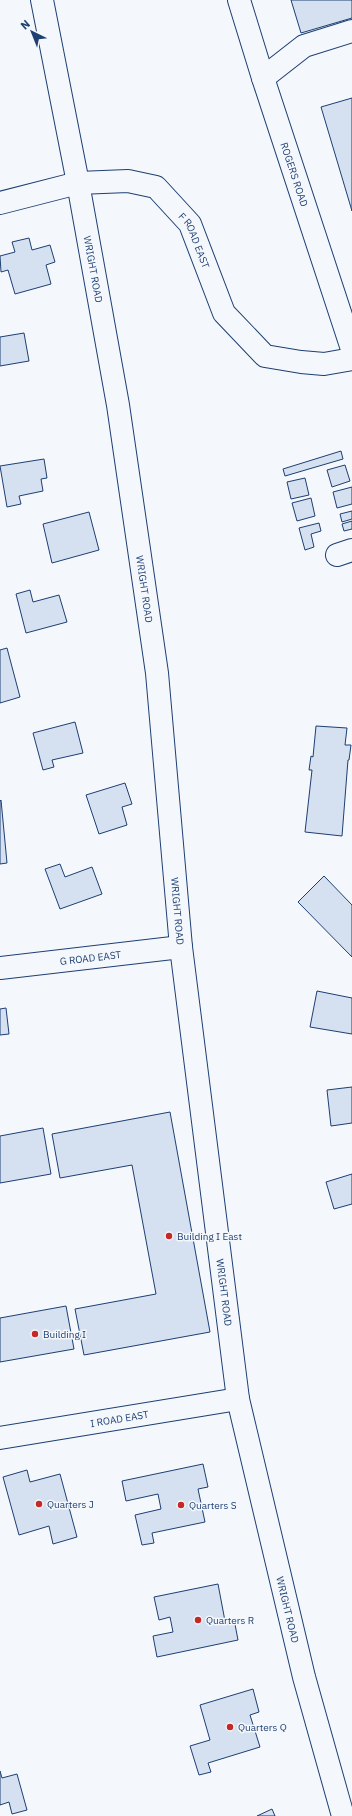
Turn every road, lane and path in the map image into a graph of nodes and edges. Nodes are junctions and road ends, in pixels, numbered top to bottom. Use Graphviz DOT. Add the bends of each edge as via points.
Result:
graph roads {
  1 [pos="42,0"];
  2 [pos="240,0"];
  3 [pos="352,31"];
  4 [pos="263,78"];
  5 [pos="78,182"];
  6 [pos="0,203"];
  7 [pos="352,349"];
  8 [pos="352,359"];
  9 [pos="181,947"];
  10 [pos="0,968"];
  11 [pos="238,1399"];
  12 [pos="0,1438"];
  13 [pos="343,1816"];
  1 -- 5 [label="street, WRIGHT ROAD"];
  2 -- 4 [label="street, ROGERS ROAD"];
  3 -- 4 [label="street" via="304,46"];
  4 -- 7 [label="street, ROGERS ROAD"];
  5 -- 6 [label="street, F ROAD EAST"];
  5 -- 8 [label="street, F ROAD EAST" via="128,181 156,187 190,224 224,313 265,356 324,364"];
  5 -- 9 [label="street, WRIGHT ROAD" via="118,405 157,673"];
  9 -- 10 [label="street, G ROAD EAST"];
  9 -- 11 [label="street, WRIGHT ROAD"];
  11 -- 12 [label="street, I ROAD EAST"];
  11 -- 13 [label="street, WRIGHT ROAD" via="304,1678"];
}
